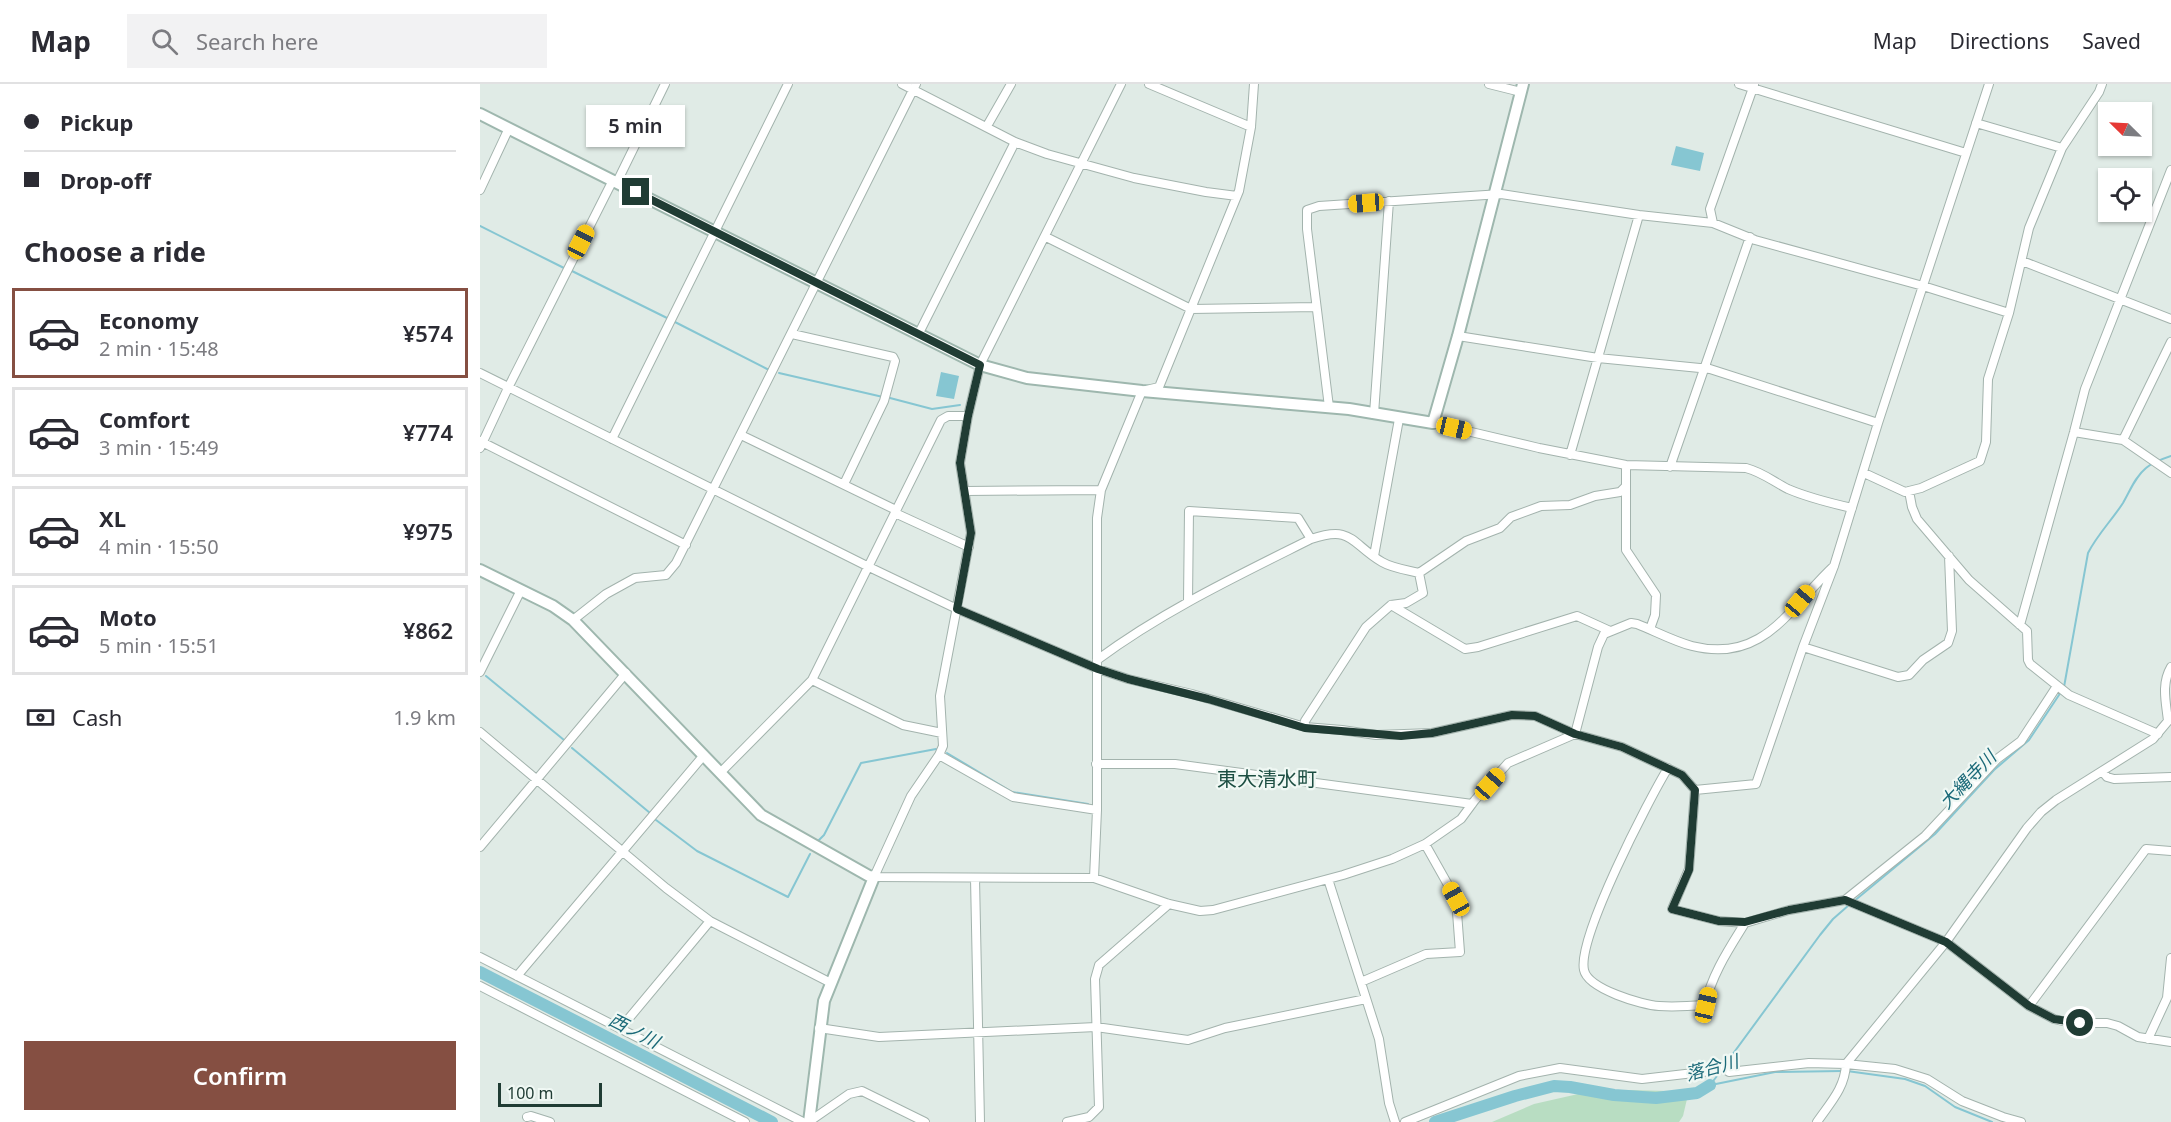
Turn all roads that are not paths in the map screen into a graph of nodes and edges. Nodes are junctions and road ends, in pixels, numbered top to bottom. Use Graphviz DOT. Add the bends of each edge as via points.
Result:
graph roads {
  1 [pos="654,84"];
  2 [pos="788,84"];
  3 [pos="902,84"];
  4 [pos="1011,84"];
  5 [pos="1121,84"];
  6 [pos="1149,84"];
  7 [pos="1254,84"];
  8 [pos="1490,84"];
  9 [pos="1739,84"];
  10 [pos="1989,84"];
  11 [pos="2102,84"];
  12 [pos="664,86"];
  13 [pos="1754,86"];
  14 [pos="915,87"];
  15 [pos="1522,88"];
  16 [pos="480,114"];
  17 [pos="1976,123"];
  18 [pos="987,126"];
  19 [pos="1251,127"];
  20 [pos="509,129"];
  21 [pos="1015,142"];
  22 [pos="2062,148"];
  23 [pos="1966,153"];
  24 [pos="1083,163"];
  25 [pos="2171,170"];
  26 [pos="615,181"];
  27 [pos="480,190"];
  28 [pos="1495,194"];
  29 [pos="1237,196"];
  30 [pos="1389,201"];
  31 [pos="1638,215"];
  32 [pos="1713,223"];
  33 [pos="714,232"];
  34 [pos="1046,237"];
  35 [pos="1750,237"];
  36 [pos="2022,261"];
  37 [pos="815,284"];
  38 [pos="1923,286"];
  39 [pos="2120,298"];
  40 [pos="1316,307"];
  41 [pos="1191,309"];
  42 [pos="2009,313"];
  43 [pos="2171,319"];
  44 [pos="792,334"];
  45 [pos="918,335"];
  46 [pos="1458,336"];
  47 [pos="2171,342"];
  48 [pos="1598,358"];
  49 [pos="980,365"];
  50 [pos="1703,369"];
  51 [pos="480,373"];
  52 [pos="508,388"];
  53 [pos="1142,391"];
  54 [pos="1329,407"];
  55 [pos="1374,414"];
  56 [pos="968,416"];
  57 [pos="1399,419"];
  58 [pos="1433,423"];
  59 [pos="1878,423"];
  60 [pos="2074,432"];
  61 [pos="741,435"];
  62 [pos="612,439"];
  63 [pos="2123,440"];
  64 [pos="481,444"];
  65 [pos="1570,455"];
  66 [pos="1626,465"];
  67 [pos="1670,467"];
  68 [pos="1864,473"];
  69 [pos="2171,473"];
  70 [pos="844,484"];
  71 [pos="1625,487"];
  72 [pos="713,489"];
  73 [pos="1101,490"];
  74 [pos="965,491"];
  75 [pos="1909,491"];
  76 [pos="1852,508"];
  77 [pos="895,511"];
  78 [pos="1311,539"];
  79 [pos="686,545"];
  80 [pos="969,547"];
  81 [pos="1374,556"];
  82 [pos="1949,556"];
  83 [pos="1834,566"];
  84 [pos="869,567"];
  85 [pos="480,570"];
  86 [pos="1419,573"];
  87 [pos="521,590"];
  88 [pos="1188,601"];
  89 [pos="1391,605"];
  90 [pos="957,609"];
  91 [pos="573,620"];
  92 [pos="2020,625"];
  93 [pos="1650,629"];
  94 [pos="1610,632"];
  95 [pos="1803,647"];
  96 [pos="1097,660"];
  97 [pos="2171,667"];
  98 [pos="1098,669"];
  99 [pos="480,672"];
  100 [pos="626,673"];
  101 [pos="812,680"];
  102 [pos="2061,688"];
  103 [pos="1305,728"];
  104 [pos="480,732"];
  105 [pos="942,733"];
  106 [pos="1575,734"];
  107 [pos="2158,734"];
  108 [pos="704,755"];
  109 [pos="939,755"];
  110 [pos="1096,764"];
  111 [pos="1668,768"];
  112 [pos="2102,771"];
  113 [pos="720,773"];
  114 [pos="2171,777"];
  115 [pos="537,779"];
  116 [pos="1695,790"];
  117 [pos="1472,804"];
  118 [pos="1097,810"];
  119 [pos="1425,844"];
  120 [pos="480,847"];
  121 [pos="622,851"];
  122 [pos="2171,851"];
  123 [pos="874,877"];
  124 [pos="975,878"];
  125 [pos="1094,878"];
  126 [pos="1328,879"];
  127 [pos="1849,902"];
  128 [pos="1169,904"];
  129 [pos="711,921"];
  130 [pos="1745,922"];
  131 [pos="1946,942"];
  132 [pos="480,957"];
  133 [pos="2171,958"];
  134 [pos="517,976"];
  135 [pos="1361,982"];
  136 [pos="831,983"];
  137 [pos="480,986"];
  138 [pos="1366,999"];
  139 [pos="2029,1006"];
  140 [pos="1096,1027"];
  141 [pos="819,1028"];
  142 [pos="620,1029"];
  143 [pos="979,1033"];
  144 [pos="2148,1039"];
  145 [pos="2171,1042"];
  146 [pos="1846,1064"];
  147 [pos="527,1117"];
  148 [pos="550,1122"];
  149 [pos="745,1122"];
  150 [pos="807,1122"];
  151 [pos="925,1122"];
  152 [pos="980,1122"];
  153 [pos="1067,1122"];
  154 [pos="1395,1122"];
  155 [pos="1405,1122"];
  156 [pos="1817,1122"];
  157 [pos="2021,1122"];
  1 -- 12 [label="street"];
  2 -- 33 [label="street"];
  3 -- 14 [label="street"];
  4 -- 18 [label="street"];
  5 -- 24 [label="street"];
  6 -- 19 [label="street"];
  7 -- 19 [label="street"];
  8 -- 15 [label="street"];
  9 -- 13 [label="street"];
  10 -- 17 [label="street"];
  11 -- 22 [label="street"];
  12 -- 26 [label="street"];
  13 -- 23 [label="street"];
  13 -- 32 [label="street" via="1710,209"];
  14 -- 18 [label="street"];
  14 -- 37 [label="street"];
  15 -- 28 [label="street"];
  16 -- 20 [label="street"];
  17 -- 22 [label="street"];
  17 -- 23 [label="street"];
  18 -- 21 [label="street"];
  19 -- 29 [label="street"];
  20 -- 26 [label="street"];
  20 -- 27 [label="street"];
  21 -- 24 [label="street"];
  21 -- 45 [label="street"];
  22 -- 36 [label="street" via="2029,228"];
  23 -- 38 [label="street"];
  24 -- 29 [label="street" via="1134,178"];
  24 -- 34 [label="street"];
  25 -- 39 [label="street"];
  26 -- 33 [label="street"];
  26 -- 52 [label="street"];
  28 -- 30 [label="street"];
  28 -- 31 [label="street"];
  28 -- 46 [label="street"];
  29 -- 41 [label="street"];
  30 -- 40 [label="street" via="1307,210"];
  30 -- 55 [label="street"];
  31 -- 32 [label="street"];
  31 -- 48 [label="street"];
  32 -- 35 [label="street"];
  33 -- 37 [label="street"];
  33 -- 62 [label="street"];
  34 -- 41 [label="street"];
  34 -- 49 [label="street"];
  35 -- 38 [label="street"];
  35 -- 50 [label="street"];
  36 -- 39 [label="street"];
  36 -- 42 [label="street"];
  37 -- 44 [label="street"];
  37 -- 45 [label="street"];
  38 -- 42 [label="street"];
  38 -- 59 [label="street"];
  39 -- 43 [label="street"];
  39 -- 60 [label="street" via="2085,389"];
  40 -- 41 [label="street"];
  40 -- 54 [label="street"];
  41 -- 53 [label="street" via="1159,387"];
  42 -- 75 [label="street" via="1988,379 1986,442 1980,461"];
  44 -- 61 [label="street"];
  44 -- 70 [label="street" via="893,357 895,361 884,401"];
  45 -- 49 [label="street"];
  46 -- 48 [label="street"];
  46 -- 58 [label="street"];
  47 -- 63 [label="street"];
  48 -- 50 [label="street"];
  48 -- 65 [label="street"];
  49 -- 53 [label="street" via="1027,378"];
  49 -- 56 [label="street"];
  50 -- 59 [label="street"];
  50 -- 67 [label="street"];
  51 -- 52 [label="street"];
  52 -- 62 [label="street"];
  52 -- 64 [label="street"];
  53 -- 54 [label="street"];
  53 -- 73 [label="street"];
  54 -- 55 [label="street"];
  55 -- 57 [label="street"];
  56 -- 74 [label="street" via="960,463"];
  56 -- 77 [label="street" via="941,420"];
  57 -- 58 [label="street"];
  57 -- 81 [label="street"];
  58 -- 65 [label="street"];
  59 -- 68 [label="street"];
  60 -- 63 [label="street"];
  60 -- 92 [label="street"];
  61 -- 70 [label="street"];
  61 -- 72 [label="street"];
  62 -- 72 [label="street"];
  63 -- 69 [label="street"];
  64 -- 79 [label="street"];
  65 -- 66 [label="street"];
  66 -- 67 [label="street"];
  66 -- 71 [label="street"];
  67 -- 76 [label="street" via="1746,468 1805,496"];
  68 -- 75 [label="street"];
  68 -- 76 [label="street"];
  70 -- 77 [label="street"];
  71 -- 86 [label="street" via="1620,492 1569,505 1541,506 1510,517 1500,528 1466,541"];
  71 -- 93 [label="street" via="1626,549 1656,595"];
  72 -- 79 [label="street"];
  72 -- 84 [label="street"];
  73 -- 74 [label="street"];
  73 -- 96 [label="street" via="1097,518"];
  74 -- 80 [label="street"];
  75 -- 82 [label="street" via="1917,519"];
  76 -- 83 [label="street"];
  77 -- 80 [label="street"];
  77 -- 84 [label="street"];
  78 -- 81 [label="street" via="1342,534"];
  78 -- 88 [label="street"];
  78 -- 88 [label="street" via="1299,518 1189,511"];
  79 -- 91 [label="street" via="666,575 636,579 606,594"];
  80 -- 90 [label="street"];
  81 -- 86 [label="street"];
  82 -- 92 [label="street" via="1969,580"];
  82 -- 95 [label="street" via="1951,638 1909,675 1898,677"];
  83 -- 93 [label="street" via="1762,638 1746,646 1718,650 1691,646"];
  83 -- 95 [label="street"];
  84 -- 90 [label="street"];
  84 -- 101 [label="street"];
  85 -- 87 [label="street"];
  86 -- 89 [label="street" via="1423,593 1406,603"];
  87 -- 91 [label="street"];
  87 -- 99 [label="street"];
  88 -- 96 [label="street"];
  89 -- 94 [label="street" via="1465,649 1577,616"];
  89 -- 103 [label="street" via="1366,627 1305,721"];
  90 -- 98 [label="street"];
  90 -- 105 [label="street" via="940,696"];
  91 -- 100 [label="street"];
  92 -- 102 [label="street" via="2027,631 2030,664"];
  93 -- 94 [label="street" via="1631,623"];
  94 -- 106 [label="street" via="1604,634 1598,647"];
  95 -- 116 [label="street" via="1756,784"];
  96 -- 98 [label="street"];
  97 -- 107 [label="street" via="2164,686 2168,721"];
  98 -- 103 [label="street"];
  98 -- 110 [label="street"];
  100 -- 108 [label="street"];
  100 -- 115 [label="street"];
  101 -- 105 [label="street" via="903,725"];
  101 -- 113 [label="street"];
  102 -- 107 [label="street"];
  102 -- 127 [label="street" via="2021,741 1997,759 1924,836"];
  103 -- 106 [label="street" via="1401,736 1525,714"];
  104 -- 115 [label="street"];
  105 -- 109 [label="street"];
  106 -- 111 [label="street" via="1622,747"];
  106 -- 117 [label="street" via="1512,760"];
  107 -- 112 [label="street"];
  108 -- 113 [label="street"];
  108 -- 121 [label="street"];
  109 -- 118 [label="street" via="1013,797"];
  109 -- 123 [label="street" via="911,796"];
  110 -- 117 [label="street" via="1175,764"];
  110 -- 118 [label="street"];
  111 -- 116 [label="street" via="1682,775"];
  111 -- 130 [label="street" via="1640,816 1600,908 1584,949 1584,970 1589,980 1630,1000 1658,1006 1706,1005 1722,960"];
  112 -- 114 [label="street" via="2114,779"];
  112 -- 131 [label="street" via="2056,800 2034,820"];
  113 -- 123 [label="street" via="768,820"];
  115 -- 120 [label="street"];
  115 -- 121 [label="street"];
  116 -- 130 [label="street" via="1689,870 1672,909 1725,922"];
  117 -- 119 [label="street" via="1461,819"];
  118 -- 125 [label="street"];
  119 -- 126 [label="street"];
  119 -- 135 [label="street" via="1456,899 1460,952 1426,954"];
  121 -- 129 [label="street"];
  121 -- 134 [label="street"];
  122 -- 139 [label="street" via="2146,849"];
  123 -- 124 [label="street"];
  123 -- 136 [label="street"];
  124 -- 125 [label="street"];
  124 -- 143 [label="street"];
  125 -- 128 [label="street"];
  126 -- 128 [label="street" via="1212,910"];
  126 -- 135 [label="street"];
  127 -- 130 [label="street" via="1789,910"];
  127 -- 131 [label="street"];
  128 -- 140 [label="street" via="1099,964 1095,979"];
  129 -- 136 [label="street"];
  129 -- 142 [label="street"];
  131 -- 139 [label="street"];
  131 -- 146 [label="street"];
  132 -- 134 [label="street"];
  133 -- 144 [label="street" via="2168,998"];
  134 -- 142 [label="street"];
  135 -- 138 [label="street"];
  136 -- 141 [label="street"];
  137 -- 149 [label="street"];
  138 -- 140 [label="street" via="1226,1028 1188,1040"];
  138 -- 154 [label="street" via="1379,1039"];
  139 -- 144 [label="street" via="2054,1019 2108,1023"];
  140 -- 143 [label="street"];
  140 -- 153 [label="street" via="1100,1107 1089,1117"];
  141 -- 143 [label="street" via="879,1037"];
  141 -- 150 [label="street"];
  142 -- 150 [label="street"];
  143 -- 152 [label="street"];
  144 -- 145 [label="street"];
  146 -- 155 [label="street" via="1724,1069 1718,1065 1711,1071 1642,1080 1560,1068 1519,1076"];
  146 -- 156 [label="street" via="1842,1087"];
  146 -- 157 [label="street" via="1908,1072 1962,1101"];
  147 -- 148 [label="street"];
  150 -- 151 [label="street" via="849,1094 862,1091"];
}
